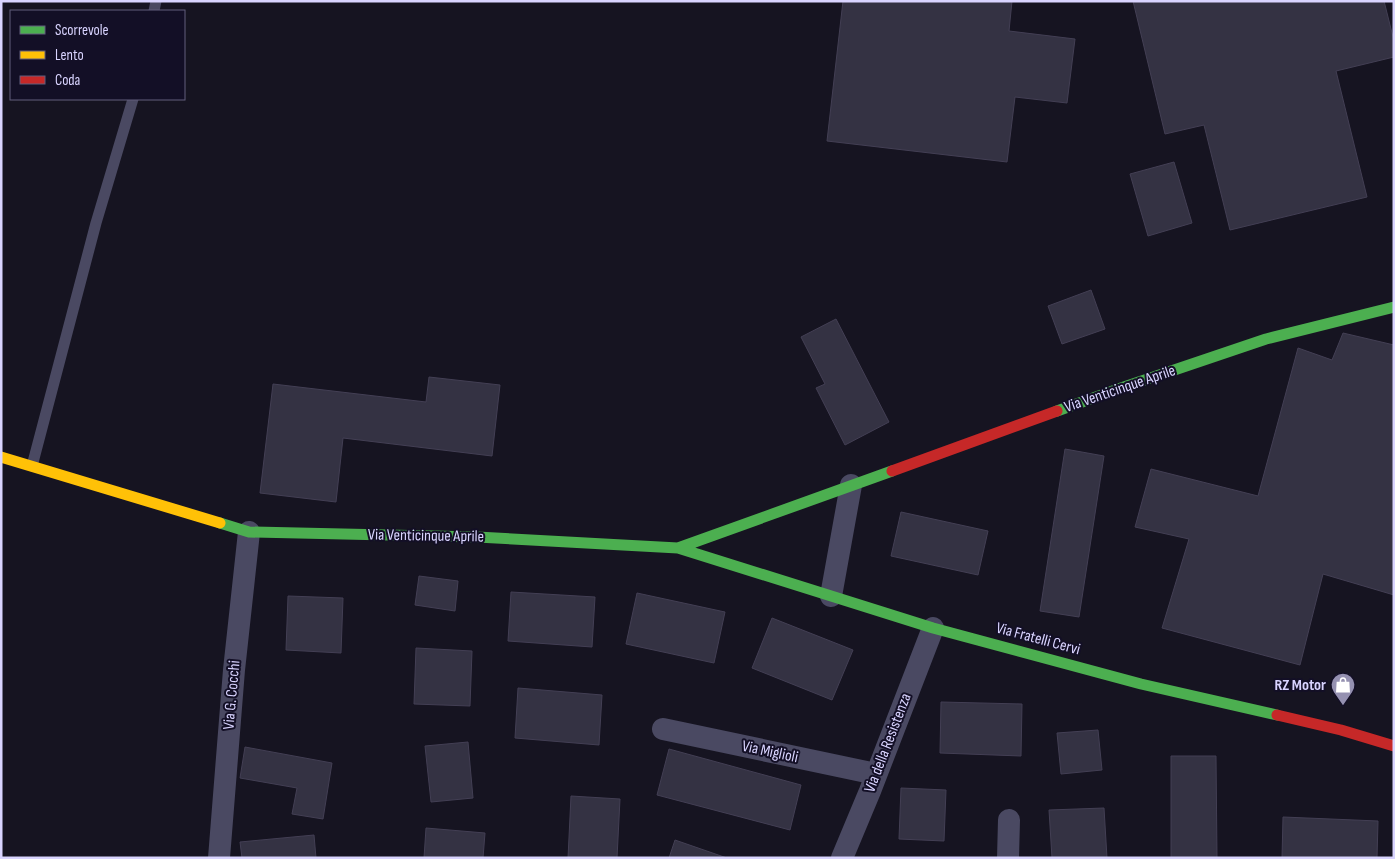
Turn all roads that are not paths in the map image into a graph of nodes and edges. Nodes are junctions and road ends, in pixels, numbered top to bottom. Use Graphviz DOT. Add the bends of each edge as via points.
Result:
graph roads {
  1 [pos="133,100"];
  2 [pos="1394,307"];
  3 [pos="1,457"];
  4 [pos="32,466"];
  5 [pos="851,486"];
  6 [pos="249,532"];
  7 [pos="678,548"];
  8 [pos="830,596"];
  9 [pos="933,628"];
  10 [pos="663,729"];
  11 [pos="1394,746"];
  12 [pos="876,774"];
  13 [pos="1009,820"];
  14 [pos="219,858"];
  15 [pos="842,858"];
  16 [pos="1008,858"];
  1 -- 4 [label="lane" via="96,222"];
  2 -- 5 [label="street, Via Venticinque Aprile" via="1266,338"];
  3 -- 4 [label="street, Via Venticinque Aprile"];
  4 -- 6 [label="street, Via Venticinque Aprile"];
  5 -- 7 [label="street, Via Venticinque Aprile"];
  5 -- 8 [label="street"];
  6 -- 7 [label="street, Via Venticinque Aprile" via="477,537"];
  6 -- 14 [label="street, Via G. Cocchi"];
  7 -- 8 [label="street, Via Fratelli Cervi"];
  8 -- 9 [label="street, Via Fratelli Cervi"];
  9 -- 11 [label="street, Via Fratelli Cervi" via="1141,684 1341,730"];
  9 -- 12 [label="street, Via della Resistenza"];
  10 -- 12 [label="street, Via Miglioli"];
  12 -- 15 [label="street, Via della Resistenza"];
  13 -- 16 [label="street"];
}
